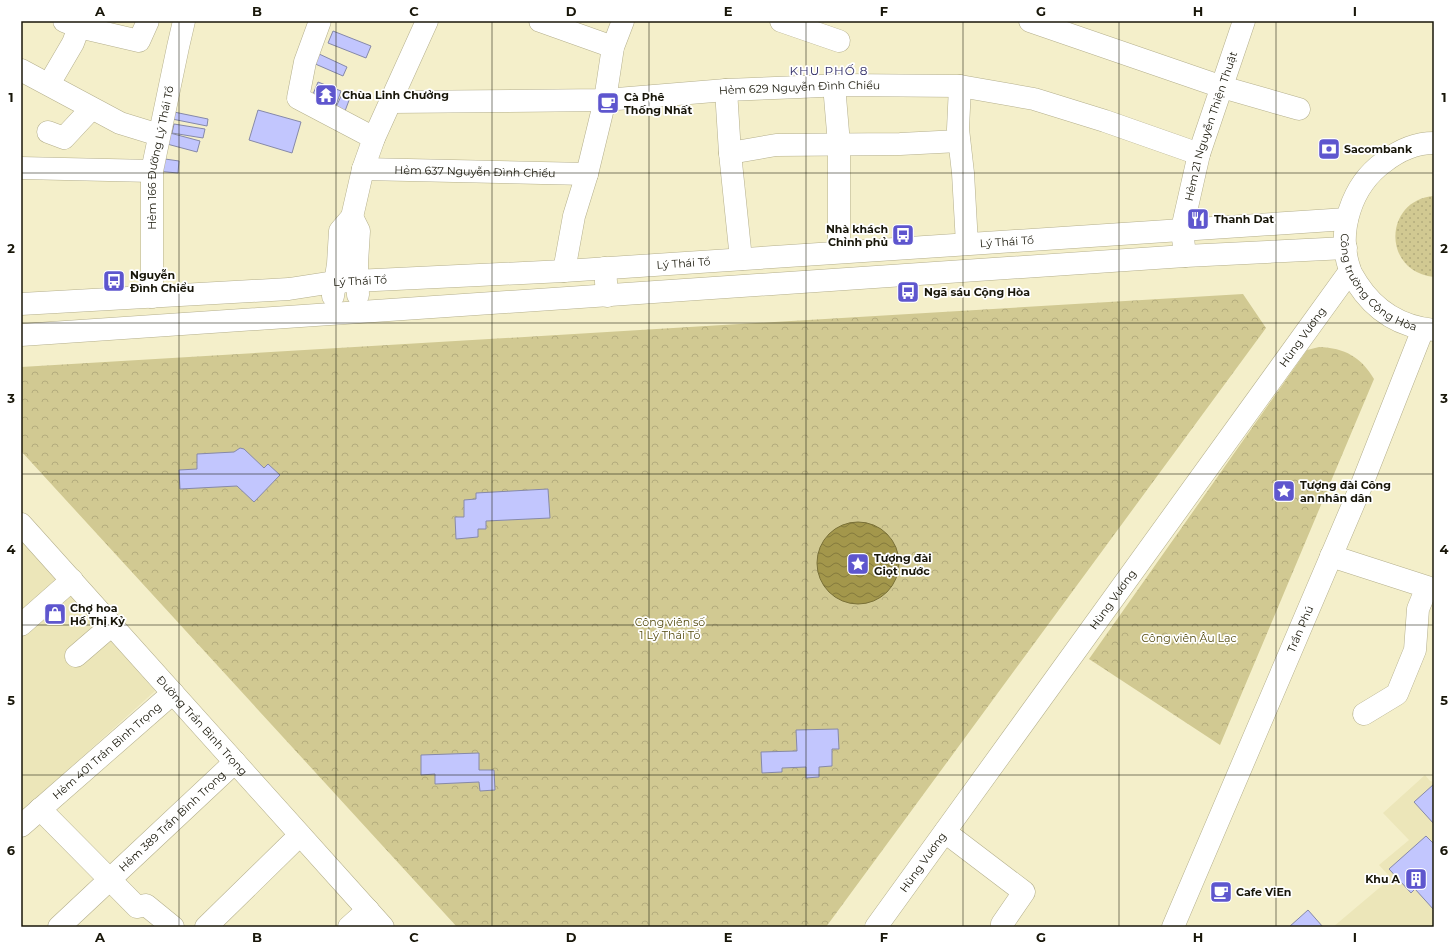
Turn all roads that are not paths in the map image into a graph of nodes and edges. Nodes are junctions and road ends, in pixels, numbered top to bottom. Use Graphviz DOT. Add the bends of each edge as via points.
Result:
graph roads {
  1 [pos="148,21"];
  2 [pos="184,21"];
  3 [pos="320,21"];
  4 [pos="427,21"];
  5 [pos="540,21"];
  6 [pos="623,21"];
  7 [pos="781,21"];
  8 [pos="1030,21"];
  9 [pos="1244,21"];
  10 [pos="72,24"];
  11 [pos="839,41"];
  12 [pos="613,47"];
  13 [pos="21,70"];
  14 [pos="49,84"];
  15 [pos="834,85"];
  16 [pos="960,86"];
  17 [pos="1222,87"];
  18 [pos="726,90"];
  19 [pos="605,100"];
  20 [pos="390,102"];
  21 [pos="91,109"];
  22 [pos="1299,109"];
  23 [pos="48,132"];
  24 [pos="159,135"];
  25 [pos="374,138"];
  26 [pos="959,141"];
  27 [pos="1434,143"];
  28 [pos="840,144"];
  29 [pos="730,153"];
  30 [pos="1199,154"];
  31 [pos="21,168"];
  32 [pos="363,169"];
  33 [pos="152,170"];
  34 [pos="586,174"];
  35 [pos="352,217"];
  36 [pos="1347,219"];
  37 [pos="1182,229"];
  38 [pos="967,244"];
  39 [pos="1346,248"];
  40 [pos="839,252"];
  41 [pos="1185,256"];
  42 [pos="740,259"];
  43 [pos="605,268"];
  44 [pos="564,271"];
  45 [pos="1350,271"];
  46 [pos="358,281"];
  47 [pos="334,282"];
  48 [pos="607,296"];
  49 [pos="152,297"];
  50 [pos="21,304"];
  51 [pos="357,312"];
  52 [pos="331,314"];
  53 [pos="1428,330"];
  54 [pos="21,334"];
  55 [pos="25,536"];
  56 [pos="1331,556"];
  57 [pos="72,580"];
  58 [pos="21,625"];
  59 [pos="112,625"];
  60 [pos="76,656"];
  61 [pos="173,693"];
  62 [pos="1364,714"];
  63 [pos="235,762"];
  64 [pos="40,809"];
  65 [pos="21,826"];
  66 [pos="945,832"];
  67 [pos="300,835"];
  68 [pos="110,879"];
  69 [pos="368,910"];
  70 [pos="59,927"];
  71 [pos="173,927"];
  72 [pos="206,927"];
  73 [pos="349,927"];
  74 [pos="383,927"];
  75 [pos="876,927"];
  76 [pos="1003,927"];
  77 [pos="1173,927"];
  1 -- 10 [label="main road" via="139,41"];
  2 -- 24 [label="main road, Hẻm 166 Đường Lý Thái Tổ"];
  3 -- 25 [label="main road" via="305,62 298,98"];
  4 -- 20 [label="main road"];
  5 -- 12 [label="main road"];
  6 -- 12 [label="main road"];
  7 -- 11 [label="main road"];
  8 -- 17 [label="main road"];
  9 -- 17 [label="main road, Hẻm 21 Nguyễn Thiện Thuật"];
  10 -- 14 [label="main road" via="73,43"];
  12 -- 19 [label="main road"];
  13 -- 14 [label="main road"];
  14 -- 21 [label="main road"];
  15 -- 16 [label="main road, Hẻm 629 Nguyễn Ðình Chiểu"];
  15 -- 18 [label="main road, Hẻm 629 Nguyễn Ðình Chiểu"];
  15 -- 28 [label="main road"];
  16 -- 26 [label="main road"];
  16 -- 30 [label="main road, Hẻm 629 Nguyễn Ðình Chiểu" via="1034,99"];
  17 -- 22 [label="main road"];
  17 -- 30 [label="main road, Hẻm 21 Nguyễn Thiện Thuật"];
  18 -- 19 [label="main road, Hẻm 629 Nguyễn Ðình Chiểu"];
  18 -- 29 [label="main road"];
  19 -- 20 [label="main road, Hẻm 629 Nguyễn Ðình Chiểu"];
  19 -- 34 [label="main road"];
  20 -- 25 [label="main road"];
  21 -- 23 [label="main road" via="64,138"];
  21 -- 24 [label="main road" via="120,123"];
  24 -- 33 [label="main road, Hẻm 166 Đường Lý Thái Tổ"];
  25 -- 32 [label="main road"];
  26 -- 28 [label="main road"];
  26 -- 38 [label="main road"];
  27 -- 36 [label="main road, Công trường Cộng Hòa" via="1410,147 1376,168 1362,183"];
  28 -- 29 [label="main road" via="776,145"];
  28 -- 40 [label="main road"];
  29 -- 42 [label="main road"];
  30 -- 37 [label="main road, Hẻm 21 Nguyễn Thiện Thuật"];
  31 -- 33 [label="main road"];
  32 -- 34 [label="main road, Hẻm 637 Nguyễn Ðình Chiểu"];
  32 -- 35 [label="main road"];
  33 -- 49 [label="main road, Hẻm 166 Đường Lý Thái Tổ"];
  34 -- 44 [label="main road" via="574,216"];
  35 -- 46 [label="main road" via="359,231"];
  35 -- 47 [label="main road" via="340,231"];
  36 -- 37 [label="main road, Lý Thái Tổ"];
  36 -- 39 [label="main road, Công trường Cộng Hòa"];
  37 -- 38 [label="main road, Lý Thái Tổ"];
  37 -- 41 [label="main road, Hẻm 21 Nguyễn Thiện Thuật"];
  38 -- 40 [label="main road, Lý Thái Tổ"];
  39 -- 41 [label="main road"];
  39 -- 45 [label="main road, Công trường Cộng Hòa"];
  40 -- 42 [label="main road, Lý Thái Tổ"];
  41 -- 48 [label="main road"];
  42 -- 43 [label="main road, Lý Thái Tổ"];
  43 -- 44 [label="main road, Lý Thái Tổ"];
  43 -- 48 [label="main road"];
  44 -- 46 [label="main road, Lý Thái Tổ"];
  45 -- 53 [label="main road, Công trường Cộng Hòa" via="1363,292 1389,316 1405,324"];
  45 -- 66 [label="main road, Hùng Vương"];
  46 -- 47 [label="main road, Lý Thái Tổ"];
  46 -- 51 [label="main road"];
  47 -- 49 [label="main road, Lý Thái Tổ" via="290,288"];
  47 -- 52 [label="main road"];
  48 -- 51 [label="main road"];
  49 -- 50 [label="main road, Lý Thái Tổ"];
  51 -- 52 [label="main road"];
  52 -- 54 [label="main road"];
  53 -- 56 [label="main road, Trần Phú"];
  55 -- 57 [label="main road, Đường Trần Bình Trọng"];
  56 -- 62 [label="main road" via="1427,587 1418,609 1415,650 1397,694"];
  56 -- 77 [label="main road, Trần Phú"];
  57 -- 58 [label="main road"];
  57 -- 59 [label="main road, Đường Trần Bình Trọng"];
  59 -- 60 [label="main road"];
  59 -- 61 [label="main road, Đường Trần Bình Trọng"];
  61 -- 63 [label="main road, Đường Trần Bình Trọng"];
  61 -- 64 [label="main road, Hẻm 401 Trần Bình Trọng"];
  63 -- 67 [label="main road, Đường Trần Bình Trọng"];
  63 -- 68 [label="main road, Hẻm 389 Trần Bình Trọng"];
  64 -- 65 [label="main road, Hẻm 401 Trần Bình Trọng"];
  64 -- 68 [label="main road"];
  66 -- 75 [label="main road, Hùng Vương"];
  66 -- 76 [label="main road" via="1024,892 1002,924"];
  67 -- 69 [label="main road, Đường Trần Bình Trọng"];
  67 -- 72 [label="main road"];
  68 -- 70 [label="main road, Hẻm 389 Trần Bình Trọng"];
  68 -- 71 [label="main road" via="137,907 146,905"];
  69 -- 73 [label="main road"];
  69 -- 74 [label="main road, Đường Trần Bình Trọng"];
}
